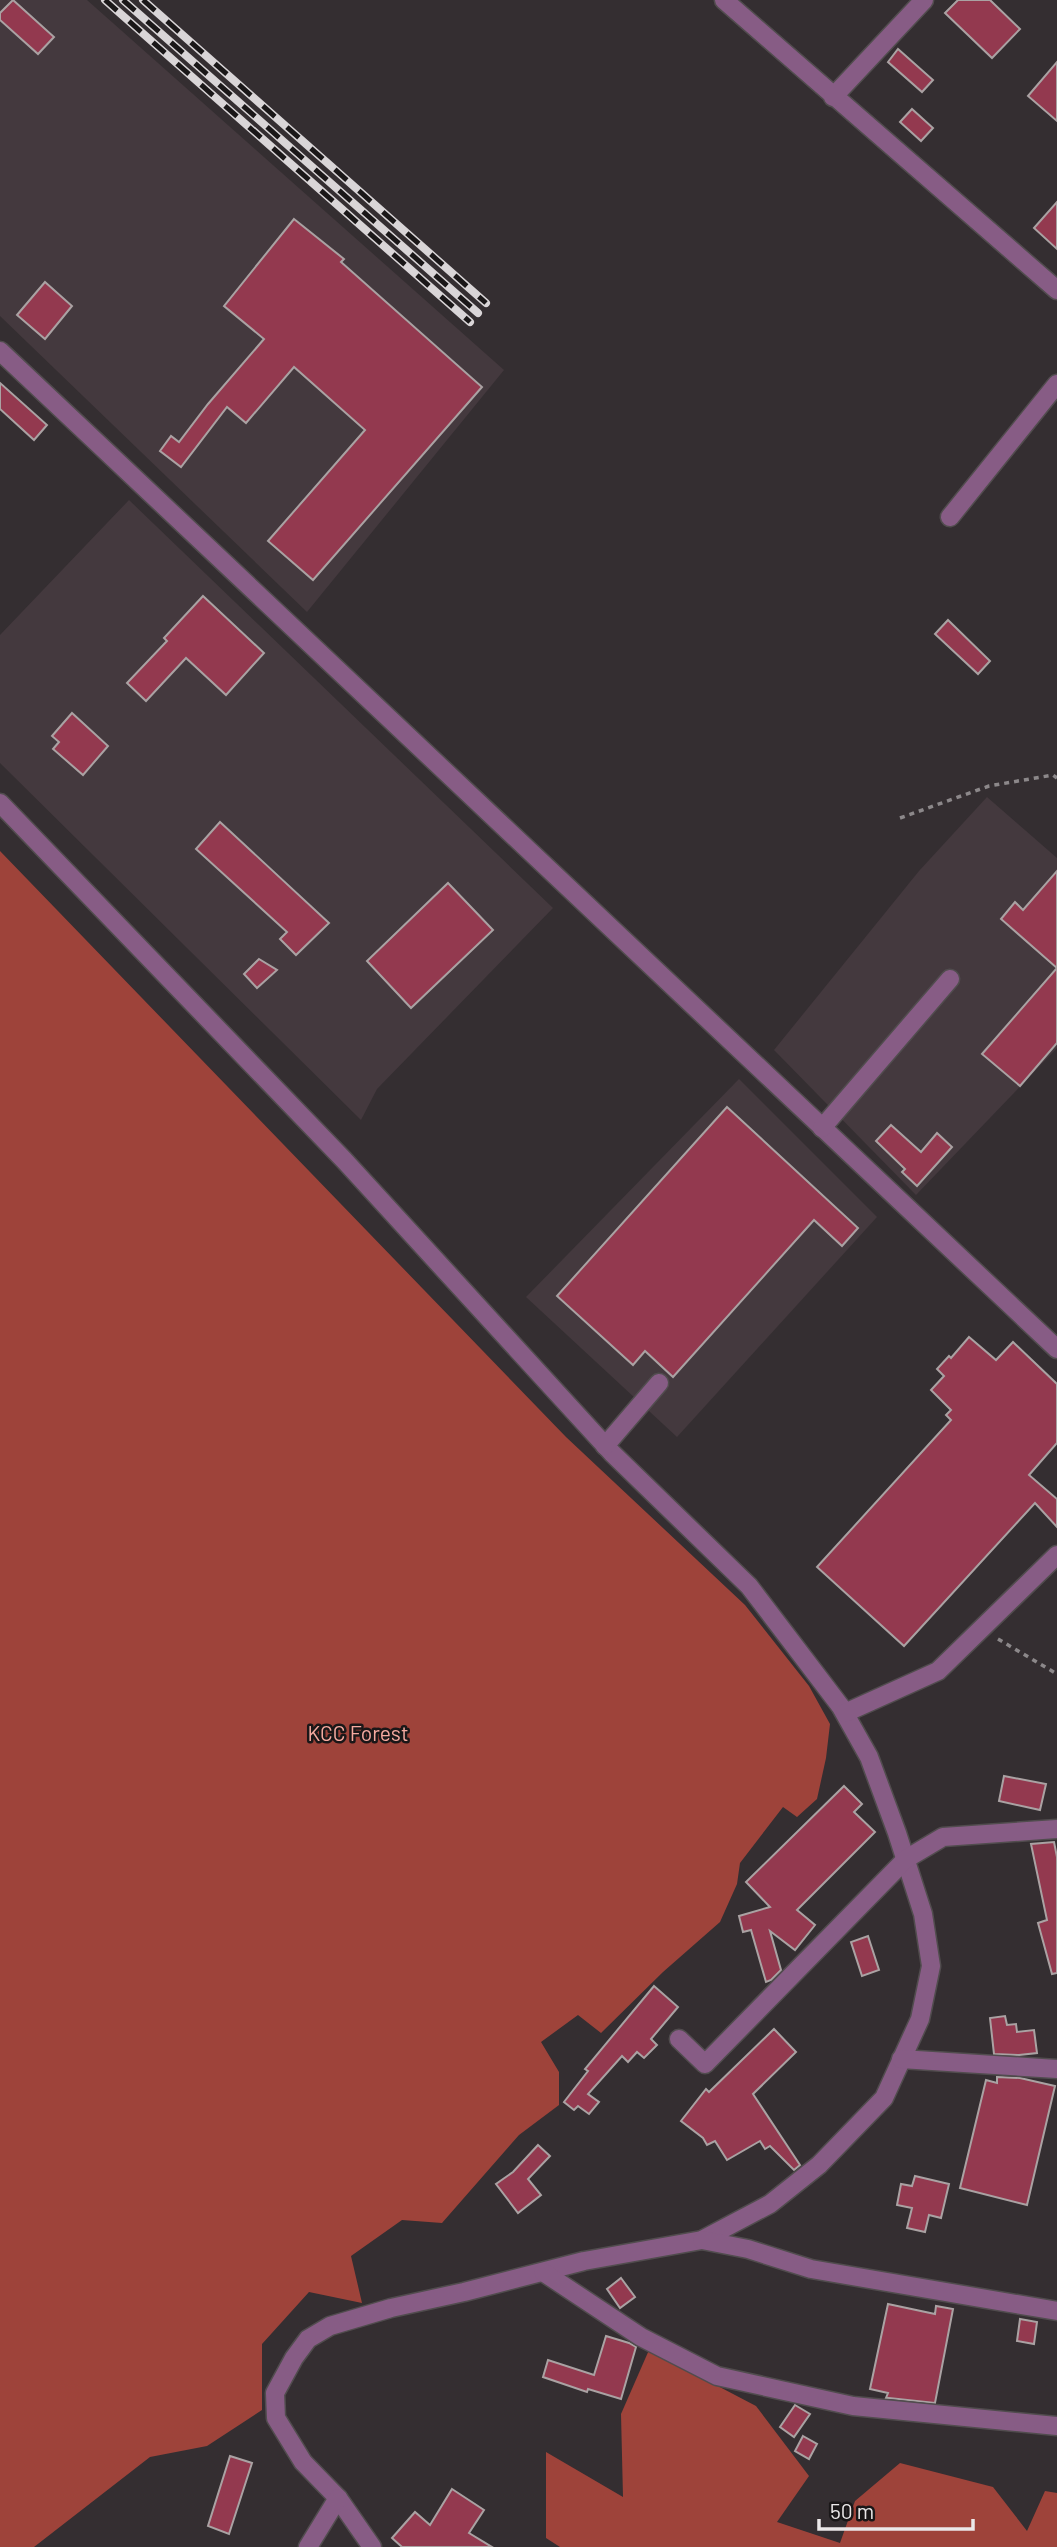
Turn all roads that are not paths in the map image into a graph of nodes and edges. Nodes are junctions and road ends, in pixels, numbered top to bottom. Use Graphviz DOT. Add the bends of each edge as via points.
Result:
graph roads {
  1 [pos="724,0"];
  2 [pos="924,0"];
  3 [pos="833,97"];
  4 [pos="1057,290"];
  5 [pos="0,351"];
  6 [pos="1057,384"];
  7 [pos="950,516"];
  8 [pos="0,803"];
  9 [pos="950,979"];
  10 [pos="822,1128"];
  11 [pos="1057,1349"];
  12 [pos="659,1383"];
  13 [pos="605,1446"];
  14 [pos="1057,1555"];
  15 [pos="845,1713"];
  16 [pos="1057,1829"];
  17 [pos="906,1859"];
  18 [pos="679,2039"];
  19 [pos="901,2059"];
  20 [pos="1057,2069"];
  21 [pos="702,2239"];
  22 [pos="543,2272"];
  23 [pos="1057,2311"];
  24 [pos="1057,2426"];
  25 [pos="338,2498"];
  26 [pos="308,2547"];
  27 [pos="373,2547"];
  1 -- 3 [label="street"];
  2 -- 3 [label="street"];
  3 -- 4 [label="street"];
  5 -- 10 [label="street"];
  6 -- 7 [label="street"];
  8 -- 13 [label="street" via="344,1160"];
  9 -- 10 [label="street"];
  10 -- 11 [label="street"];
  12 -- 13 [label="street"];
  13 -- 15 [label="street" via="749,1586"];
  14 -- 15 [label="street" via="938,1671"];
  15 -- 17 [label="street" via="869,1757"];
  16 -- 17 [label="street" via="943,1837"];
  17 -- 18 [label="street" via="705,2064"];
  17 -- 19 [label="street" via="923,1914 931,1966 920,2019"];
  19 -- 20 [label="street"];
  19 -- 21 [label="street" via="884,2098 819,2165 770,2204"];
  21 -- 22 [label="street"];
  21 -- 23 [label="street" via="811,2269"];
  22 -- 24 [label="street" via="641,2337 717,2376 853,2406"];
  22 -- 25 [label="street" via="391,2308 330,2326 308,2339 275,2393 276,2418 303,2462"];
  25 -- 26 [label="street"];
  25 -- 27 [label="street"];
}
